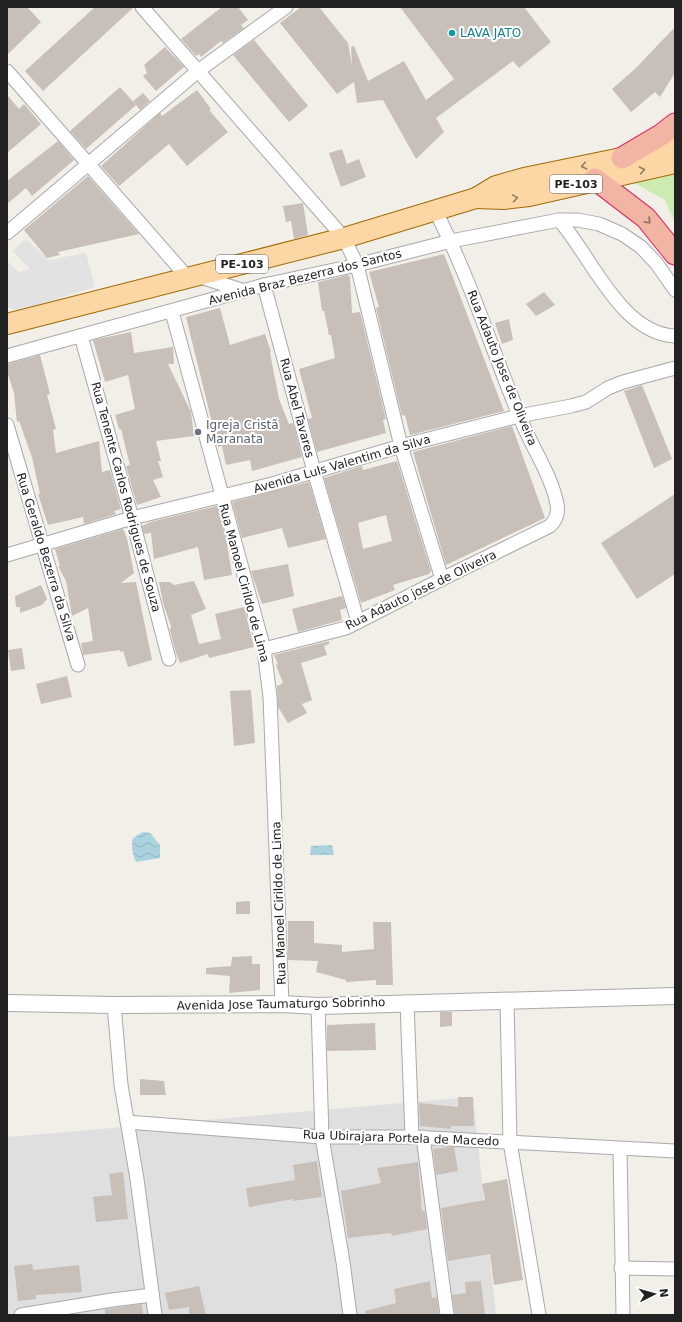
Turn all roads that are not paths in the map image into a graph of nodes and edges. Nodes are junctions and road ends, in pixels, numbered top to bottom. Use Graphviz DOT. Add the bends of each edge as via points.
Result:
graph roads {
  1 [pos="142,7"];
  2 [pos="286,7"];
  3 [pos="7,71"];
  4 [pos="198,71"];
  5 [pos="675,124"];
  6 [pos="675,148"];
  7 [pos="622,158"];
  8 [pos="89,163"];
  9 [pos="675,163"];
  10 [pos="595,179"];
  11 [pos="476,198"];
  12 [pos="435,210"];
  13 [pos="559,220"];
  14 [pos="7,233"];
  15 [pos="344,238"];
  16 [pos="451,241"];
  17 [pos="675,254"];
  18 [pos="357,265"];
  19 [pos="192,277"];
  20 [pos="264,285"];
  21 [pos="675,290"];
  22 [pos="244,291"];
  23 [pos="172,312"];
  24 [pos="7,324"];
  25 [pos="81,336"];
  26 [pos="675,336"];
  27 [pos="7,356"];
  28 [pos="675,368"];
  29 [pos="519,416"];
  30 [pos="7,426"];
  31 [pos="401,446"];
  32 [pos="314,471"];
  33 [pos="222,498"];
  34 [pos="132,518"];
  35 [pos="550,526"];
  36 [pos="42,545"];
  37 [pos="7,555"];
  38 [pos="442,579"];
  39 [pos="358,622"];
  40 [pos="264,649"];
  41 [pos="169,659"];
  42 [pos="78,665"];
  43 [pos="675,996"];
  44 [pos="507,1000"];
  45 [pos="408,1002"];
  46 [pos="7,1003"];
  47 [pos="282,1004"];
  48 [pos="114,1005"];
  49 [pos="318,1006"];
  50 [pos="126,1122"];
  51 [pos="322,1137"];
  52 [pos="418,1137"];
  53 [pos="510,1142"];
  54 [pos="620,1149"];
  55 [pos="675,1151"];
  56 [pos="621,1268"];
  57 [pos="675,1269"];
  58 [pos="152,1295"];
  59 [pos="21,1315"];
  60 [pos="155,1315"];
  61 [pos="350,1315"];
  62 [pos="447,1315"];
  63 [pos="539,1315"];
  64 [pos="623,1315"];
  1 -- 4 [label="street"];
  2 -- 4 [label="street"];
  3 -- 8 [label="street"];
  4 -- 8 [label="street"];
  4 -- 15 [label="street"];
  5 -- 7 [label="highway"];
  6 -- 7 [label="main road"];
  7 -- 11 [label="main road, PE-103, one-way" via="524,178 496,186"];
  8 -- 14 [label="street"];
  8 -- 19 [label="street"];
  10 -- 9 [label="main road, PE-103, one-way"];
  11 -- 10 [label="main road, PE-103, one-way" via="504,200"];
  10 -- 17 [label="highway, one-way" via="646,218"];
  11 -- 12 [label="main road, PE-103"];
  12 -- 15 [label="main road, PE-103"];
  12 -- 16 [label="street, Rua Adauto Jose de Oliveira"];
  13 -- 16 [label="street, Avenida Braz Bezerra dos Santos"];
  13 -- 21 [label="street, Avenida Braz Bezerra dos Santos" via="599,224 622,234 657,264"];
  13 -- 26 [label="street" via="630,314 644,328 661,335"];
  15 -- 18 [label="street"];
  15 -- 19 [label="main road, PE-103"];
  16 -- 18 [label="street, Avenida Braz Bezerra dos Santos"];
  16 -- 29 [label="street, Rua Adauto Jose de Oliveira"];
  18 -- 20 [label="street, Avenida Braz Bezerra dos Santos"];
  18 -- 31 [label="street"];
  19 -- 22 [label="street"];
  19 -- 24 [label="main road, PE-103"];
  20 -- 22 [label="street, Avenida Braz Bezerra dos Santos"];
  20 -- 32 [label="street, Rua Abel Tavares"];
  22 -- 23 [label="street, Avenida Braz Bezerra dos Santos"];
  23 -- 25 [label="street, Avenida Braz Bezerra dos Santos"];
  23 -- 33 [label="street, Rua Manoel Cirildo de Lima" via="197,397"];
  25 -- 27 [label="street, Avenida Braz Bezerra dos Santos"];
  25 -- 34 [label="street, Rua Tenente Carlos Rodrigues de Souza"];
  28 -- 29 [label="street, Avenida LuIs Valentim da Silva" via="623,382 586,402"];
  29 -- 31 [label="street, Avenida LuIs Valentim da Silva"];
  29 -- 35 [label="street, Rua Adauto Jose de Oliveira" via="558,506 558,514"];
  30 -- 36 [label="street, Rua Geraldo Bezerra da Silva"];
  31 -- 32 [label="street, Avenida LuIs Valentim da Silva"];
  31 -- 38 [label="street"];
  32 -- 33 [label="street, Avenida LuIs Valentim da Silva"];
  32 -- 39 [label="street, Rua Abel Tavares"];
  33 -- 34 [label="street, Avenida LuIs Valentim da Silva"];
  33 -- 40 [label="street, Rua Manoel Cirildo de Lima"];
  34 -- 36 [label="street, Avenida LuIs Valentim da Silva"];
  34 -- 41 [label="street, Rua Tenente Carlos Rodrigues de Souza"];
  35 -- 38 [label="street, Rua Adauto jose de Oliveira"];
  36 -- 37 [label="street, Avenida LuIs Valentim da Silva"];
  36 -- 42 [label="street, Rua Geraldo Bezerra da Silva"];
  38 -- 39 [label="street, Rua Adauto jose de Oliveira"];
  39 -- 40 [label="street, Rua Adauto jose de Oliveira" via="346,628"];
  40 -- 47 [label="street, Rua Manoel Cirildo de Lima" via="270,704"];
  43 -- 44 [label="street, Avenida Jose Taumaturgo Sobrinho"];
  44 -- 45 [label="street, Avenida Jose Taumaturgo Sobrinho"];
  44 -- 53 [label="street"];
  45 -- 49 [label="street, Avenida Jose Taumaturgo Sobrinho"];
  45 -- 52 [label="street"];
  46 -- 48 [label="street, Avenida Jose Taumaturgo Sobrinho"];
  47 -- 48 [label="street, Avenida Jose Taumaturgo Sobrinho"];
  47 -- 49 [label="street, Avenida Jose Taumaturgo Sobrinho"];
  48 -- 50 [label="street"];
  49 -- 51 [label="street"];
  50 -- 51 [label="street, Rua Ubirajara Portela de Macedo"];
  50 -- 58 [label="street" via="137,1179"];
  51 -- 52 [label="street, Rua Ubirajara Portela de Macedo"];
  51 -- 61 [label="street"];
  52 -- 53 [label="street, Rua Ubirajara Portela de Macedo"];
  52 -- 62 [label="street"];
  53 -- 54 [label="street, Rua Ubirajara Portela de Macedo"];
  53 -- 63 [label="street"];
  54 -- 55 [label="street, Rua Ubirajara Portela de Macedo"];
  54 -- 56 [label="street"];
  56 -- 57 [label="street"];
  56 -- 64 [label="street"];
  58 -- 59 [label="street"];
  58 -- 60 [label="street"];
}
